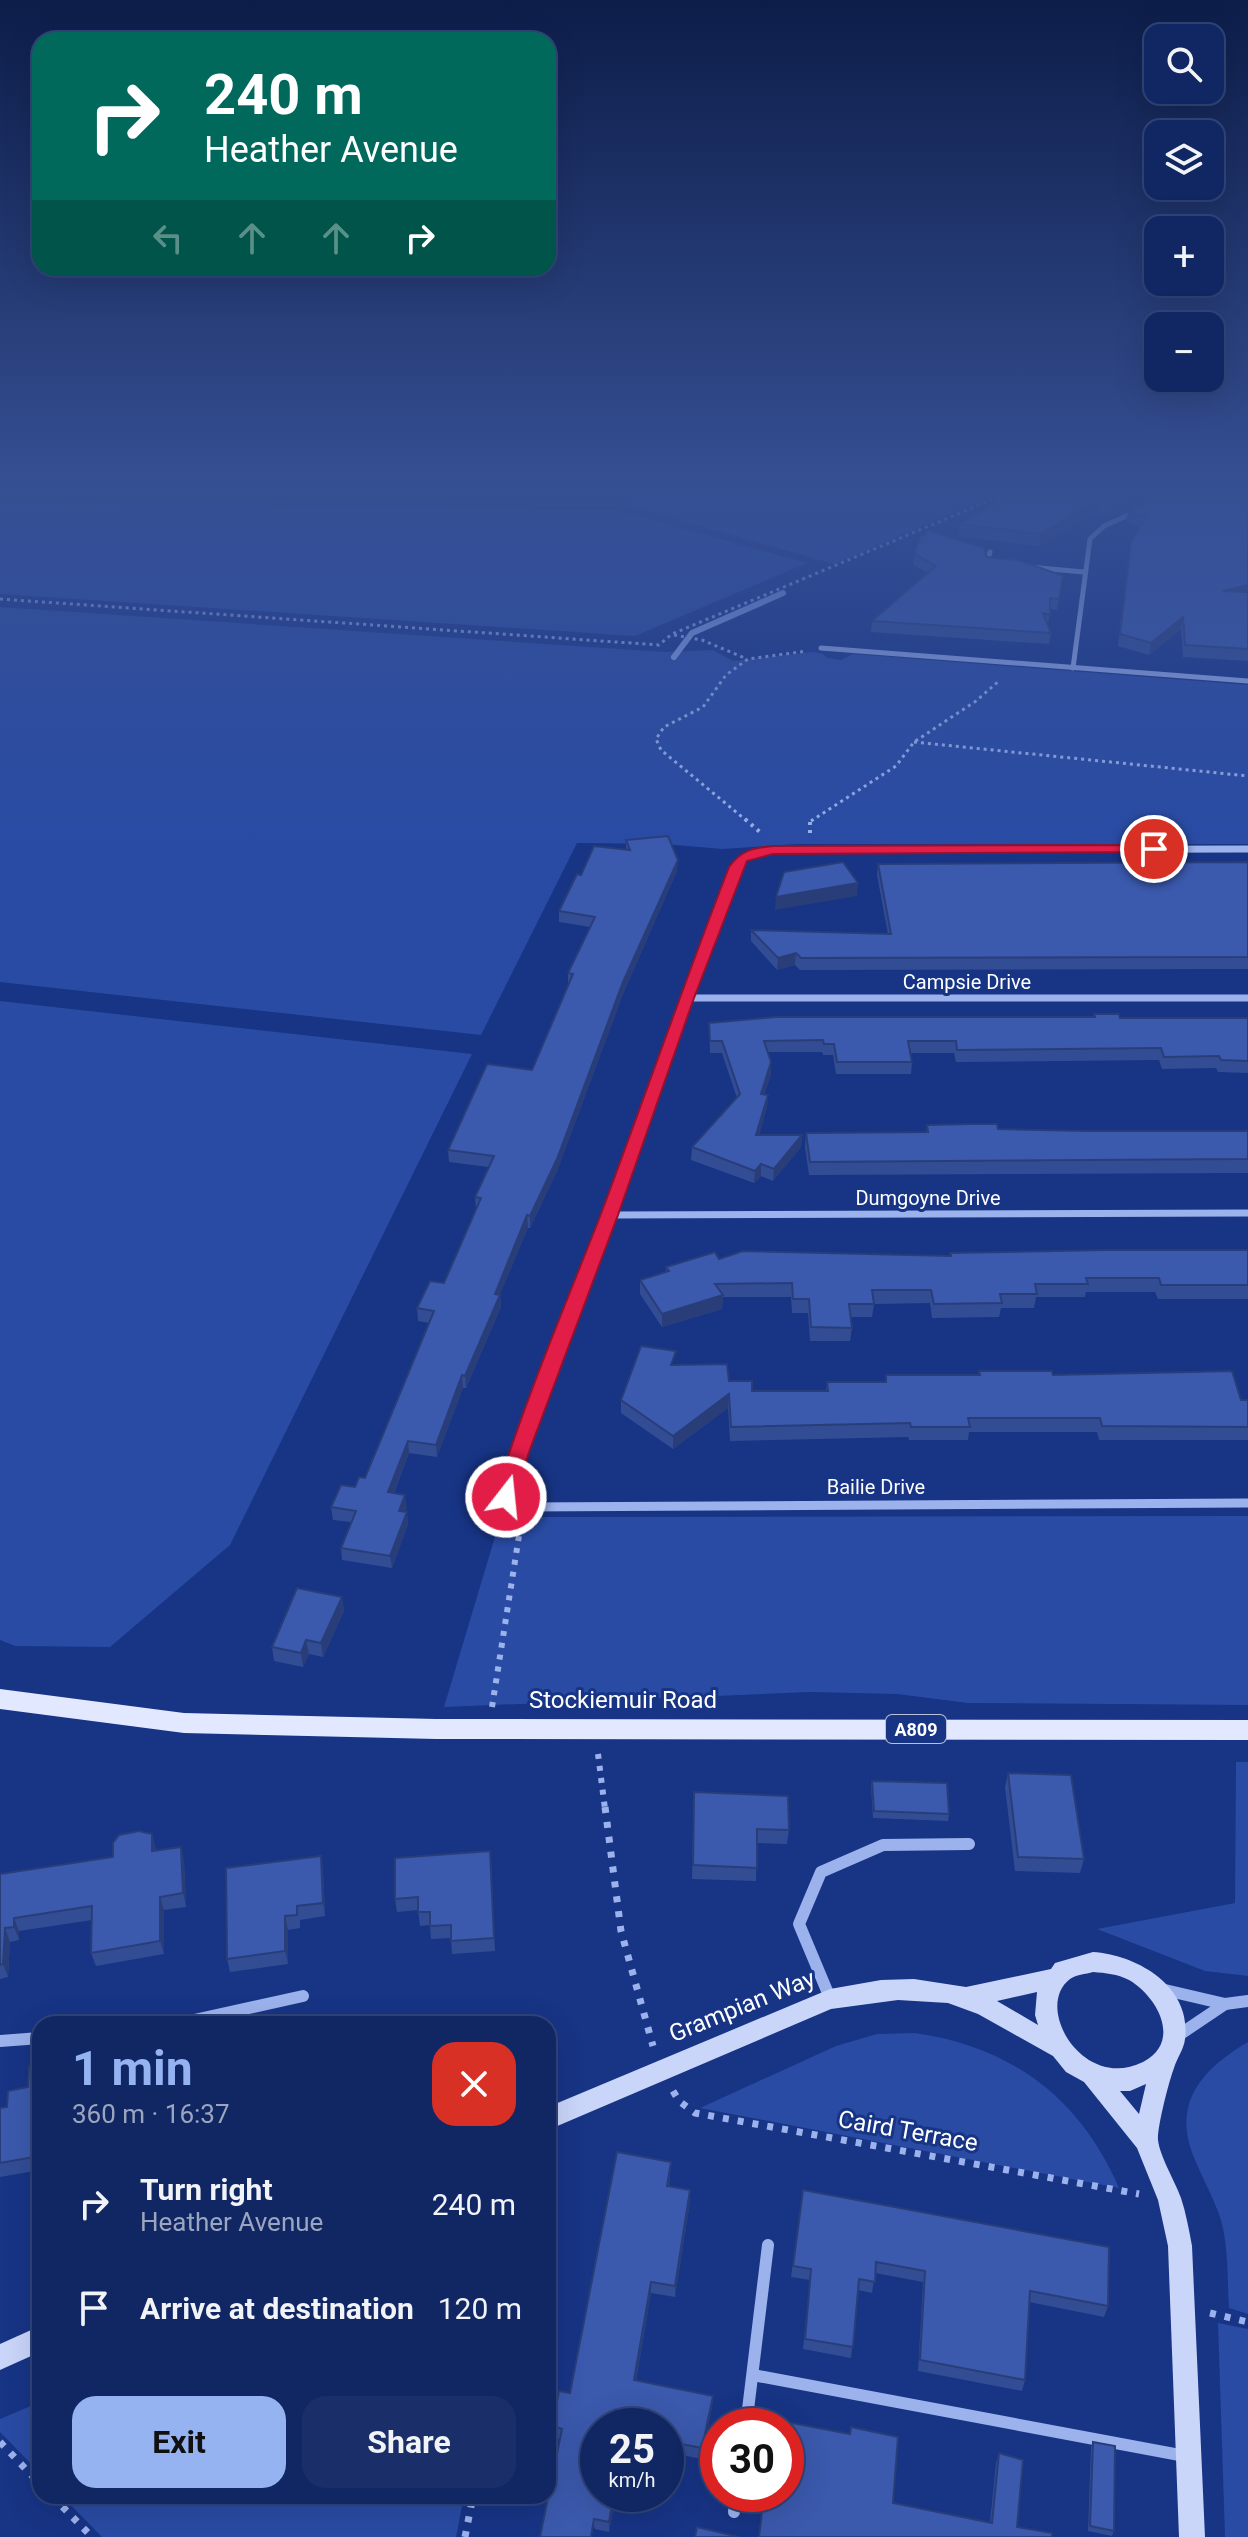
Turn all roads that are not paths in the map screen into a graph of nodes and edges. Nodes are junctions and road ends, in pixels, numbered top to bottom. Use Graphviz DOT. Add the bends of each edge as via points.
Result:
graph roads {
  1 [pos="1080,610"];
  2 [pos="821,648"];
  3 [pos="1073,668"];
  4 [pos="1248,681"];
  5 [pos="1248,849"];
  6 [pos="686,998"];
  7 [pos="1248,998"];
  8 [pos="1248,1213"];
  9 [pos="609,1215"];
  10 [pos="1248,1503"];
  11 [pos="0,1699"];
  12 [pos="1248,1730"];
  13 [pos="969,1844"];
  14 [pos="1056,1978"];
  15 [pos="1157,1988"];
  16 [pos="303,1996"];
  17 [pos="966,1997"];
  18 [pos="830,1999"];
  19 [pos="1248,2001"];
  20 [pos="1225,2004"];
  21 [pos="212,2016"];
  22 [pos="32,2039"];
  23 [pos="1174,2039"];
  24 [pos="0,2041"];
  25 [pos="1057,2047"];
  26 [pos="1164,2063"];
  27 [pos="1092,2075"];
  28 [pos="556,2115"];
  29 [pos="1146,2140"];
  30 [pos="768,2245"];
  31 [pos="32,2343"];
  32 [pos="0,2357"];
  33 [pos="753,2375"];
  34 [pos="748,2408"];
  35 [pos="1190,2457"];
  36 [pos="1192,2537"];
  1 -- 3 [label="street"];
  2 -- 3 [label="street"];
  3 -- 4 [label="street"];
  5 -- 6 [label="street" via="754,852 736,867"];
  6 -- 7 [label="street, Campsie Drive"];
  6 -- 9 [label="street"];
  8 -- 9 [label="street, Dumgoyne Drive"];
  9 -- 10 [label="street, Bailie Drive" via="519,1452 506,1497 524,1507"];
  11 -- 12 [label="main road, Stockiemuir Road / A809" via="184,1723 436,1729"];
  13 -- 18 [label="street" via="883,1845 821,1872 799,1924"];
  14 -- 15 [label="street, Grampian Way" via="1086,1962 1105,1961 1142,1975"];
  14 -- 17 [label="street, Grampian Way"];
  14 -- 25 [label="street" via="1046,2018"];
  15 -- 20 [label="street"];
  15 -- 23 [label="street" via="1168,2004"];
  16 -- 21 [label="street"];
  17 -- 18 [label="street, Grampian Way" via="913,1988"];
  17 -- 25 [label="street, Grampian Way"];
  18 -- 28 [label="street, Grampian Way"];
  19 -- 20 [label="street"];
  20 -- 23 [label="street"];
  22 -- 24 [label="street"];
  23 -- 26 [label="street"];
  25 -- 27 [label="street, Grampian Way"];
  26 -- 27 [label="street" via="1140,2078"];
  26 -- 29 [label="street"];
  27 -- 29 [label="street, Grampian Way"];
  29 -- 35 [label="street, Grampian Way" via="1170,2200 1180,2246"];
  30 -- 33 [label="street"];
  31 -- 32 [label="street"];
  33 -- 34 [label="street"];
  33 -- 35 [label="street"];
  35 -- 36 [label="street, Grampian Way"];
}
